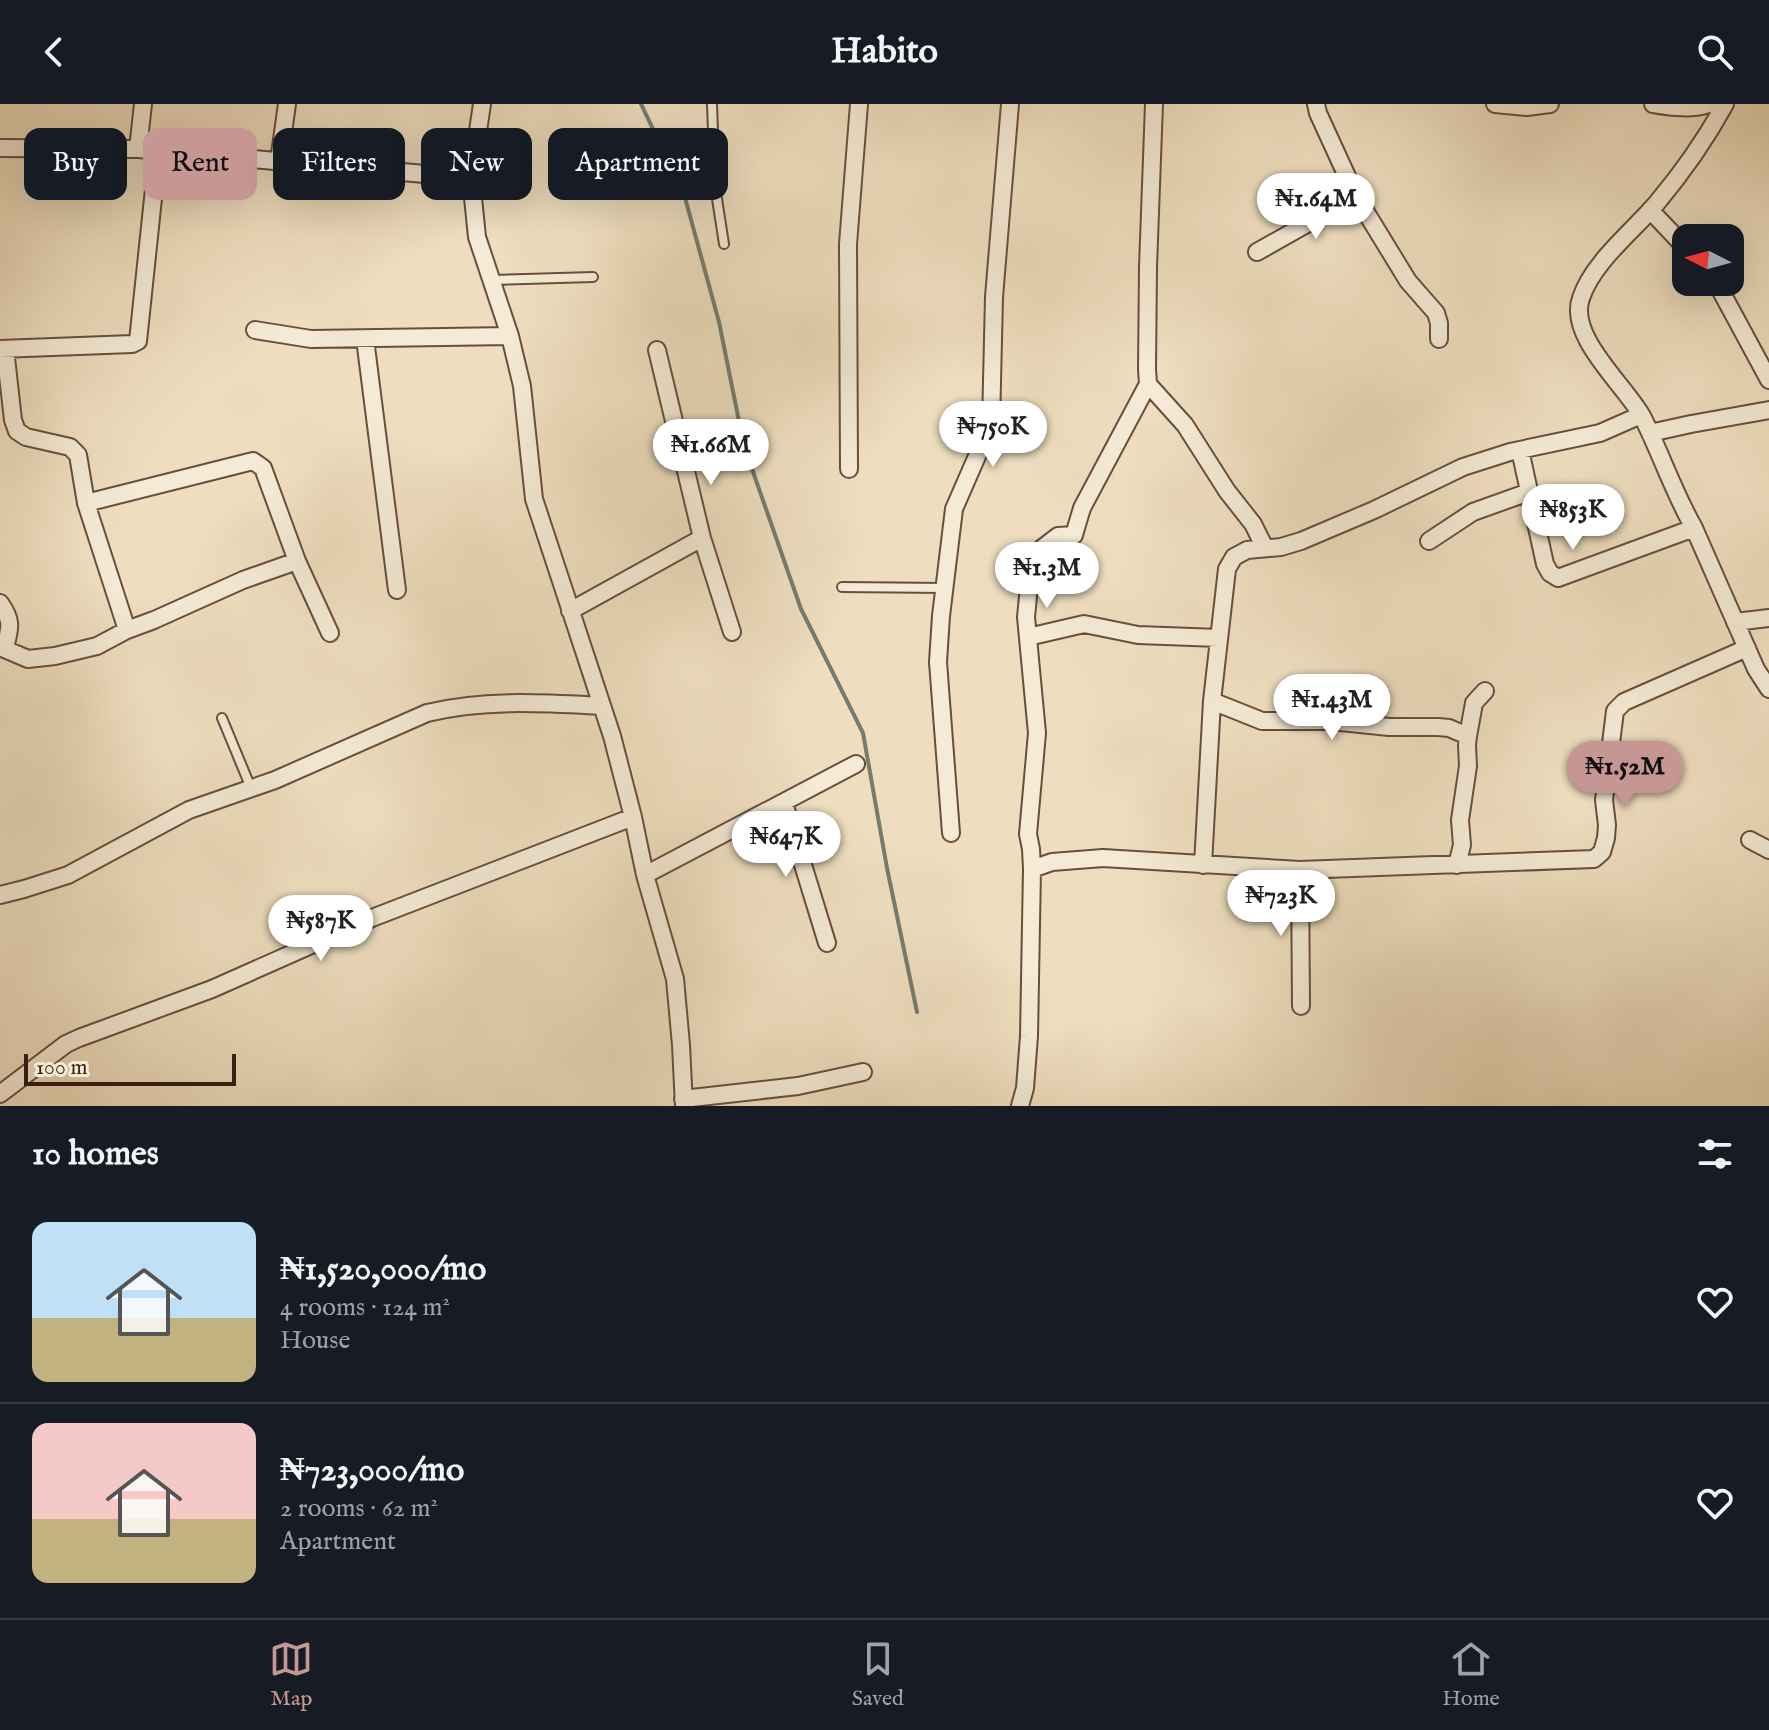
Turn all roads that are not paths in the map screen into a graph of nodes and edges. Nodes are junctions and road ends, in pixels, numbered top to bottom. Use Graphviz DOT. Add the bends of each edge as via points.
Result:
graph roads {
  1 [pos="143,104"];
  2 [pos="287,104"];
  3 [pos="482,104"];
  4 [pos="712,104"];
  5 [pos="859,104"];
  6 [pos="1010,104"];
  7 [pos="1154,104"];
  8 [pos="1316,104"];
  9 [pos="1495,104"];
  10 [pos="1550,104"];
  11 [pos="1653,104"];
  12 [pos="1709,104"];
  13 [pos="1725,104"];
  14 [pos="284,128"];
  15 [pos="478,128"];
  16 [pos="0,148"];
  17 [pos="138,149"];
  18 [pos="143,150"];
  19 [pos="1356,196"];
  20 [pos="153,200"];
  21 [pos="473,200"];
  22 [pos="1650,210"];
  23 [pos="1672,233"];
  24 [pos="724,244"];
  25 [pos="1257,252"];
  26 [pos="593,277"];
  27 [pos="492,280"];
  28 [pos="1724,296"];
  29 [pos="255,330"];
  30 [pos="510,336"];
  31 [pos="365,339"];
  32 [pos="1439,339"];
  33 [pos="3,349"];
  34 [pos="657,350"];
  35 [pos="1769,380"];
  36 [pos="1148,384"];
  37 [pos="1769,410"];
  38 [pos="1641,415"];
  39 [pos="1650,433"];
  40 [pos="1520,450"];
  41 [pos="849,469"];
  42 [pos="1529,492"];
  43 [pos="86,503"];
  44 [pos="1694,528"];
  45 [pos="702,538"];
  46 [pos="1429,541"];
  47 [pos="1265,548"];
  48 [pos="297,561"];
  49 [pos="842,587"];
  50 [pos="945,588"];
  51 [pos="397,590"];
  52 [pos="0,603"];
  53 [pos="570,611"];
  54 [pos="1769,618"];
  55 [pos="1735,622"];
  56 [pos="127,630"];
  57 [pos="732,632"];
  58 [pos="330,633"];
  59 [pos="1028,637"];
  60 [pos="1219,638"];
  61 [pos="2,647"];
  62 [pos="1747,648"];
  63 [pos="1769,689"];
  64 [pos="1485,691"];
  65 [pos="1212,701"];
  66 [pos="602,706"];
  67 [pos="222,718"];
  68 [pos="1468,736"];
  69 [pos="856,764"];
  70 [pos="251,788"];
  71 [pos="784,803"];
  72 [pos="633,817"];
  73 [pos="951,833"];
  74 [pos="1750,840"];
  75 [pos="1769,850"];
  76 [pos="1203,865"];
  77 [pos="1457,865"];
  78 [pos="1032,869"];
  79 [pos="1300,870"];
  80 [pos="645,875"];
  81 [pos="0,895"];
  82 [pos="827,943"];
  83 [pos="1301,1006"];
  84 [pos="863,1072"];
  85 [pos="0,1097"];
  86 [pos="684,1102"];
  87 [pos="7,1106"];
  88 [pos="1020,1106"];
  1 -- 17 [label="street"];
  2 -- 14 [label="street"];
  3 -- 15 [label="street"];
  4 -- 24 [label="lane" via="715,186"];
  5 -- 41 [label="street" via="848,244"];
  6 -- 50 [label="street" via="994,297 991,424 954,509"];
  7 -- 36 [label="street"];
  8 -- 19 [label="street"];
  9 -- 10 [label="street"];
  11 -- 12 [label="street"];
  13 -- 22 [label="street"];
  16 -- 17 [label="street"];
  17 -- 18 [label="street"];
  19 -- 25 [label="street"];
  19 -- 32 [label="street" via="1408,281 1436,313"];
  20 -- 33 [label="street" via="138,341"];
  21 -- 27 [label="street" via="477,237"];
  22 -- 23 [label="street"];
  22 -- 38 [label="street" via="1596,270 1579,300 1588,340"];
  26 -- 27 [label="lane"];
  27 -- 30 [label="street"];
  28 -- 35 [label="street"];
  29 -- 31 [label="street" via="311,339"];
  30 -- 31 [label="street"];
  30 -- 53 [label="street" via="522,386 534,499"];
  31 -- 51 [label="street"];
  33 -- 43 [label="street" via="14,427 26,437 74,450"];
  34 -- 45 [label="street"];
  36 -- 47 [label="street" via="1185,425"];
  36 -- 59 [label="street" via="1082,508 1074,535 1058,536 1032,556"];
  37 -- 39 [label="street"];
  38 -- 39 [label="street"];
  38 -- 40 [label="street" via="1600,433"];
  39 -- 44 [label="street"];
  40 -- 42 [label="street"];
  40 -- 47 [label="street" via="1463,467 1301,541"];
  42 -- 44 [label="street" via="1545,564 1558,578"];
  42 -- 46 [label="street" via="1473,512"];
  43 -- 48 [label="street" via="253,461 263,468"];
  43 -- 56 [label="street"];
  44 -- 55 [label="street"];
  45 -- 53 [label="street"];
  45 -- 57 [label="street"];
  47 -- 60 [label="street" via="1247,550 1230,561"];
  48 -- 56 [label="street"];
  48 -- 58 [label="street"];
  49 -- 50 [label="lane"];
  50 -- 73 [label="street" via="938,662"];
  52 -- 61 [label="street" via="10,628"];
  53 -- 66 [label="street"];
  54 -- 55 [label="street"];
  55 -- 62 [label="street"];
  56 -- 61 [label="street" via="97,646 55,656 28,659"];
  59 -- 60 [label="street" via="1084,624 1138,635"];
  59 -- 78 [label="street" via="1037,733 1028,834"];
  60 -- 65 [label="street"];
  62 -- 63 [label="street"];
  62 -- 77 [label="street" via="1624,702 1615,711 1604,800 1606,838 1594,859"];
  64 -- 68 [label="street" via="1474,703"];
  65 -- 68 [label="street" via="1262,721 1438,727"];
  65 -- 76 [label="street"];
  66 -- 70 [label="street" via="515,702 450,707"];
  66 -- 72 [label="street"];
  67 -- 70 [label="lane"];
  68 -- 77 [label="street"];
  69 -- 71 [label="street"];
  70 -- 81 [label="street" via="189,810 68,875"];
  71 -- 80 [label="street"];
  71 -- 82 [label="street"];
  72 -- 80 [label="street"];
  72 -- 85 [label="street" via="79,1038"];
  74 -- 75 [label="street"];
  76 -- 78 [label="street" via="1103,858"];
  76 -- 79 [label="street"];
  77 -- 79 [label="street"];
  78 -- 88 [label="street" via="1029,1036"];
  79 -- 83 [label="street"];
  80 -- 86 [label="street" via="675,979"];
  84 -- 86 [label="street"];
  85 -- 87 [label="street"];
}
